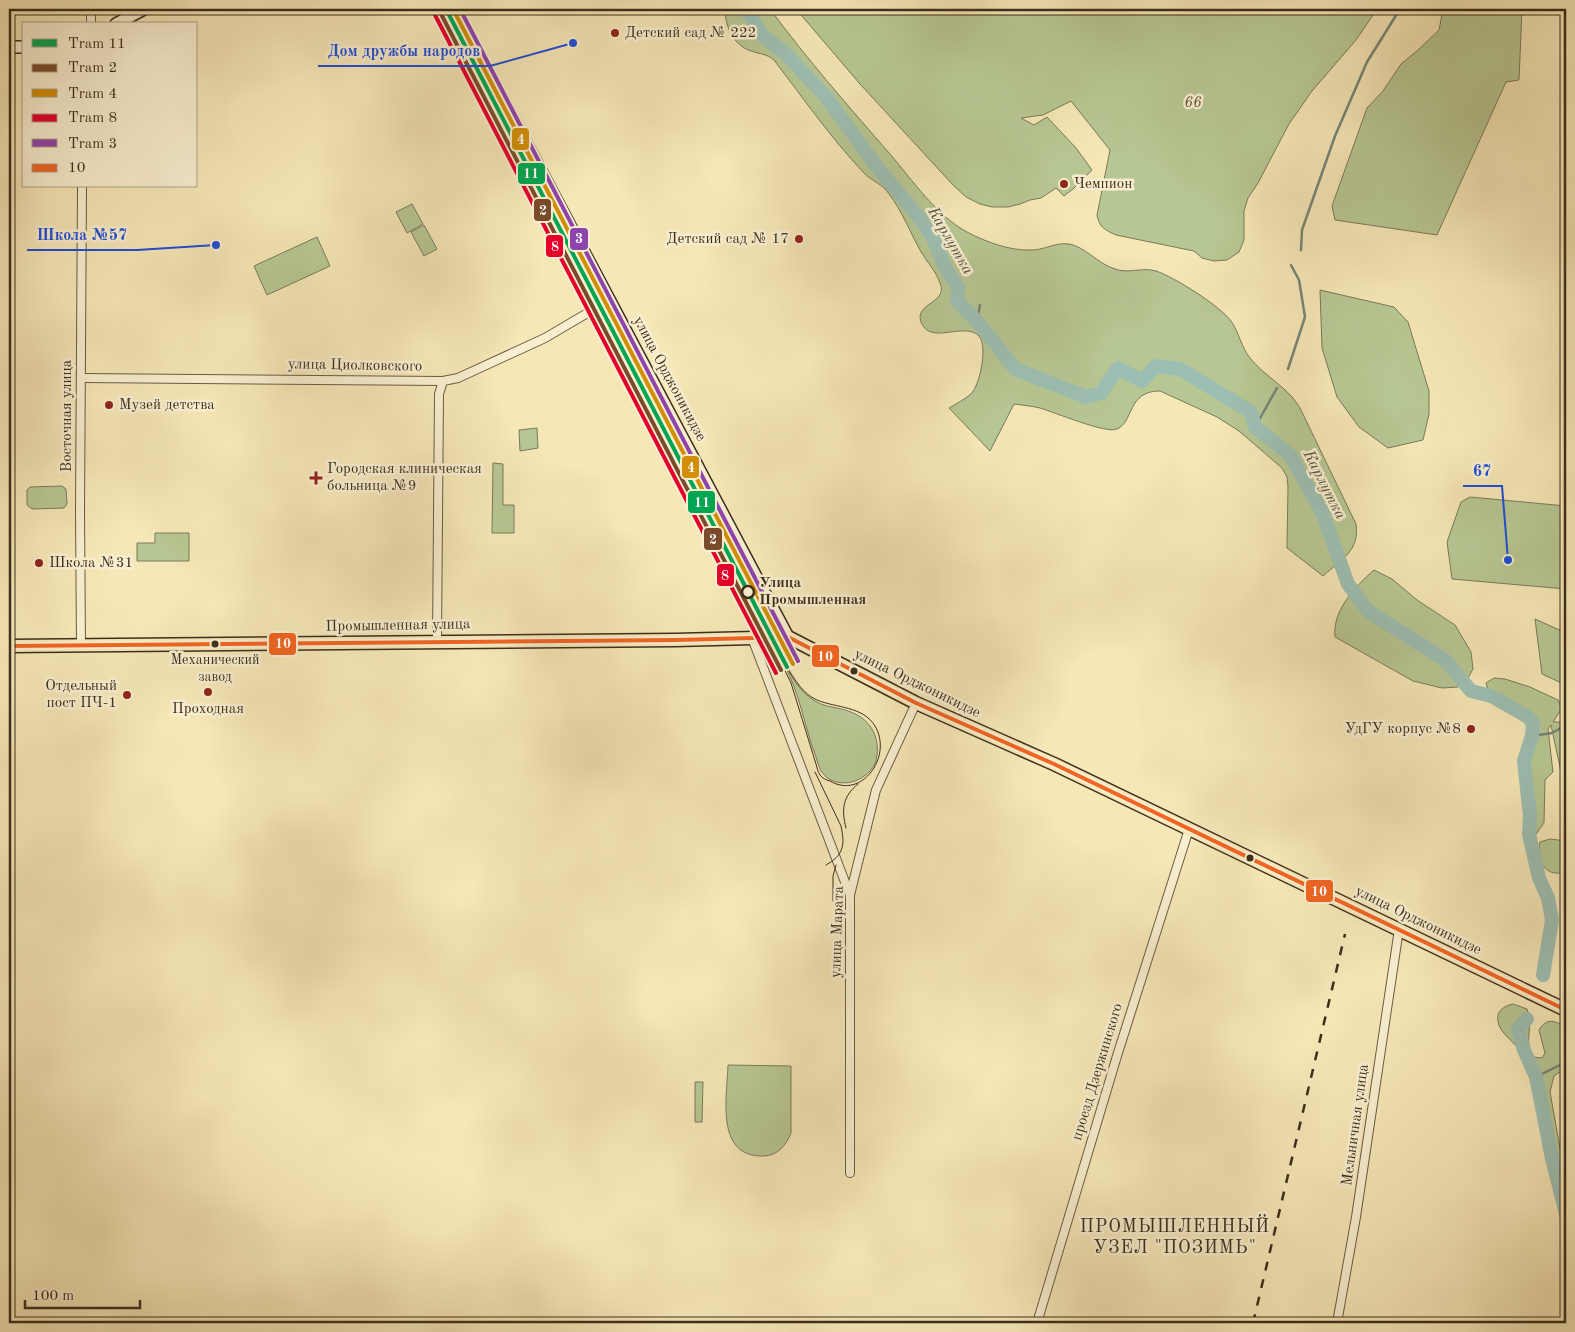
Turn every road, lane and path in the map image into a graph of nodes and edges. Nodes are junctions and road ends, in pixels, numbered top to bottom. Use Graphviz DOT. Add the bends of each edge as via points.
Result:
graph roads {
  1 [pos="91,9"];
  2 [pos="144,9"];
  3 [pos="455,9"];
  4 [pos="91,22"];
  5 [pos="120,22"];
  6 [pos="9,47"];
  7 [pos="22,47"];
  8 [pos="82,188"];
  9 [pos="610,302"];
  10 [pos="81,378"];
  11 [pos="443,381"];
  12 [pos="788,637"];
  13 [pos="752,638"];
  14 [pos="437,641"];
  15 [pos="9,646"];
  16 [pos="81,646"];
  17 [pos="916,704"];
  18 [pos="1189,829"];
  19 [pos="850,895"];
  20 [pos="1398,930"];
  21 [pos="1566,1010"];
  22 [pos="850,1173"];
  23 [pos="1037,1323"];
  24 [pos="1337,1323"];
  1 -- 4 [label="street"];
  2 -- 5 [label="main road"];
  3 -- 9 [label="main road, улица Орджоникидзе"];
  6 -- 7 [label="main road"];
  8 -- 10 [label="street, Восточная улица"];
  9 -- 11 [label="street, улица Циолковского" via="545,338 458,378"];
  9 -- 12 [label="main road, улица Орджоникидзе"];
  10 -- 11 [label="street, улица Циолковского"];
  10 -- 16 [label="street, Восточная улица"];
  11 -- 14 [label="street" via="439,394"];
  12 -- 13 [label="main road, Промышленная улица"];
  12 -- 17 [label="main road, улица Орджоникидзе"];
  13 -- 14 [label="main road, Промышленная улица"];
  13 -- 19 [label="street"];
  14 -- 16 [label="main road, Промышленная улица"];
  15 -- 16 [label="main road, Промышленная улица"];
  17 -- 18 [label="main road, улица Орджоникидзе" via="1054,764"];
  17 -- 19 [label="street, улица Марата" via="876,790"];
  18 -- 20 [label="main road, улица Орджоникидзе"];
  18 -- 23 [label="street, проезд Дзержинского"];
  19 -- 22 [label="street, улица Марата"];
  20 -- 21 [label="main road, улица Орджоникидзе"];
  20 -- 24 [label="street, Мельничная улица" via="1356,1217"];
}
